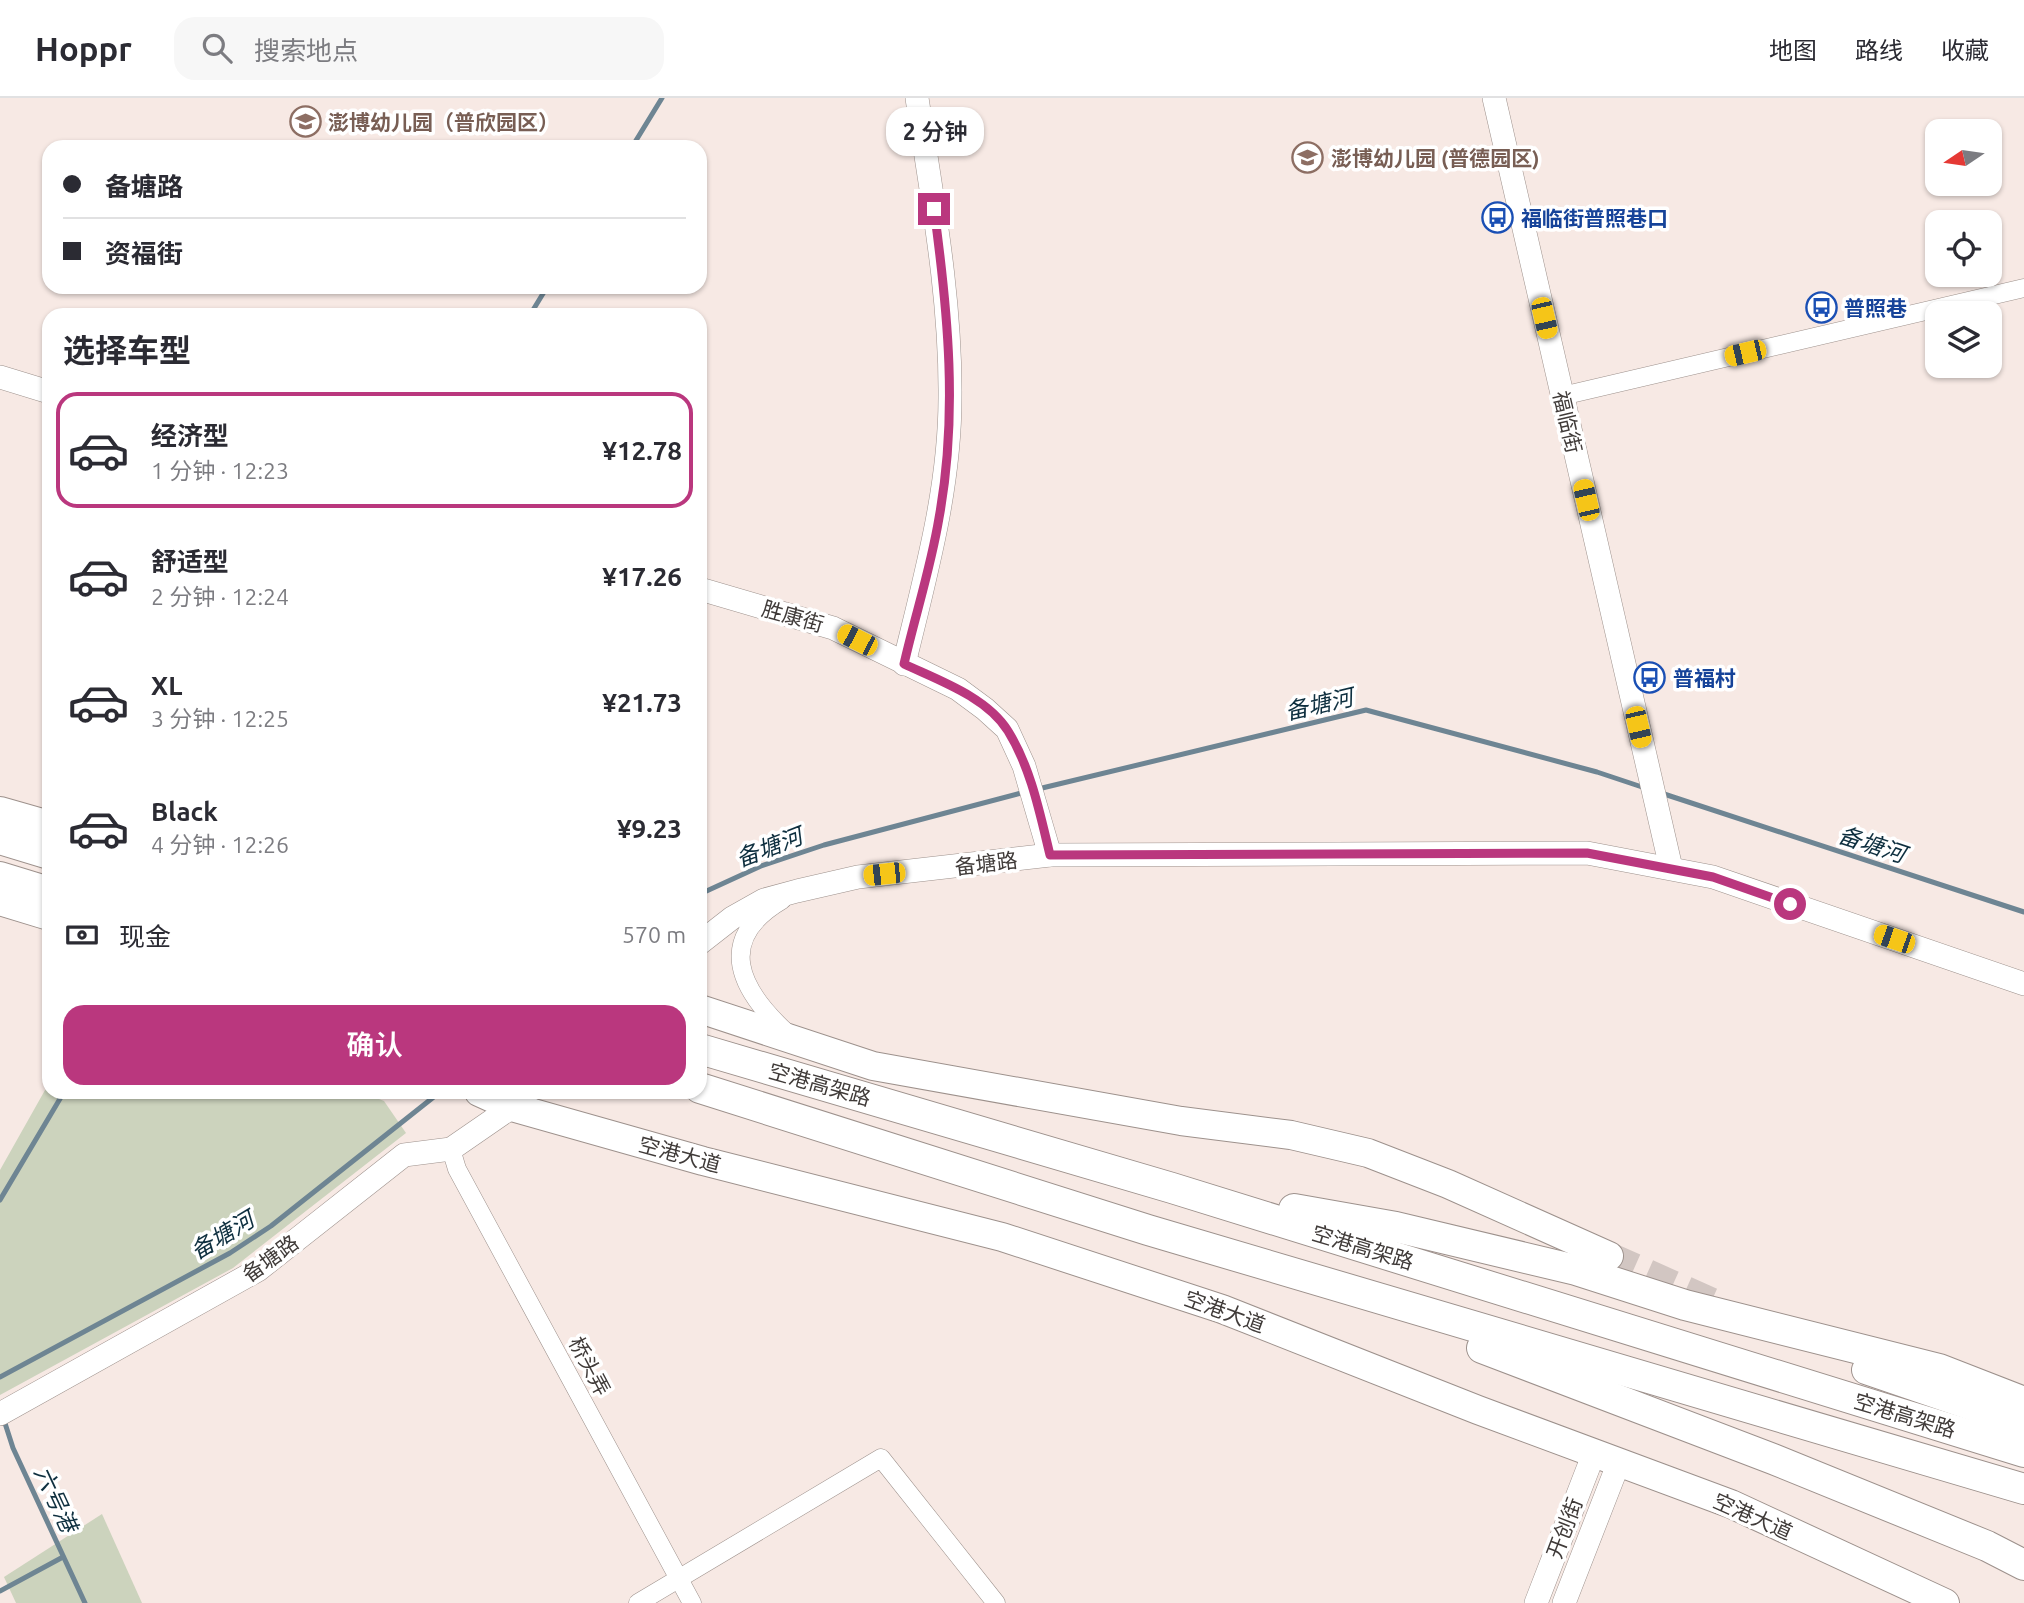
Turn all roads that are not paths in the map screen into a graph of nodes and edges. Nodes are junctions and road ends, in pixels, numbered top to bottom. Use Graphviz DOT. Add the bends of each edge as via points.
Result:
graph roads {
  1 [pos="917,98"];
  2 [pos="1494,98"];
  3 [pos="2024,288"];
  4 [pos="0,377"];
  5 [pos="42,390"];
  6 [pos="1562,396"];
  7 [pos="707,591"];
  8 [pos="904,664"];
  9 [pos="0,811"];
  10 [pos="42,823"];
  11 [pos="0,839"];
  12 [pos="42,852"];
  13 [pos="1050,855"];
  14 [pos="1671,868"];
  15 [pos="0,877"];
  16 [pos="42,890"];
  17 [pos="797,891"];
  18 [pos="0,901"];
  19 [pos="42,914"];
  20 [pos="707,938"];
  21 [pos="2024,984"];
  22 [pos="707,1011"];
  23 [pos="795,1040"];
  24 [pos="707,1051"];
  25 [pos="707,1090"];
  26 [pos="520,1100"];
  27 [pos="451,1149"];
  28 [pos="1172,1188"];
  29 [pos="1148,1230"];
  30 [pos="1609,1256"];
  31 [pos="1939,1369"];
  32 [pos="1866,1370"];
  33 [pos="2024,1393"];
  34 [pos="2024,1402"];
  35 [pos="3,1413"];
  36 [pos="2024,1424"];
  37 [pos="2024,1452"];
  38 [pos="1606,1458"];
  39 [pos="2024,1489"];
  40 [pos="2024,1565"];
  41 [pos="679,1579"];
  42 [pos="638,1603"];
  43 [pos="692,1603"];
  44 [pos="996,1603"];
  45 [pos="1536,1603"];
  46 [pos="1564,1603"];
  47 [pos="1945,1603"];
  1 -- 8 [label="street" via="947,307 950,400 939,518"];
  2 -- 6 [label="street, 福临街"];
  3 -- 6 [label="street"];
  4 -- 5 [label="street"];
  6 -- 14 [label="street, 福临街"];
  7 -- 8 [label="street, 胜康街" via="833,628"];
  8 -- 13 [label="street, 胜康街" via="958,689 1007,729 1037,802"];
  9 -- 10 [label="main road"];
  11 -- 12 [label="highway"];
  13 -- 14 [label="street, 备塘路" via="1587,853"];
  13 -- 17 [label="street, 备塘路" via="858,877"];
  14 -- 21 [label="street, 备塘路" via="1713,877"];
  15 -- 16 [label="highway"];
  17 -- 20 [label="street, 备塘路" via="764,900"];
  17 -- 23 [label="street" via="749,927 740,954 741,975 752,996"];
  18 -- 19 [label="main road"];
  22 -- 23 [label="main road"];
  23 -- 30 [label="main road" via="873,1066 1181,1121 1291,1135 1368,1153"];
  24 -- 28 [label="highway, 空港高架路"];
  25 -- 29 [label="highway, 空港高架路"];
  26 -- 27 [label="street, 备塘路"];
  26 -- 38 [label="main road, 空港大道" via="704,1161 1002,1237 1222,1309"];
  27 -- 35 [label="street, 备塘路" via="404,1155 258,1270"];
  27 -- 41 [label="street, 桥头弄" via="457,1169"];
  28 -- 31 [label="highway" via="1474,1245 1576,1270 1685,1305"];
  28 -- 37 [label="highway, 空港高架路"];
  29 -- 39 [label="highway, 空港高架路"];
  29 -- 40 [label="highway" via="1450,1336 1762,1454 1987,1545"];
  31 -- 33 [label="highway"];
  31 -- 34 [label="highway"];
  32 -- 36 [label="main road"];
  38 -- 45 [label="street, 开创街"];
  38 -- 46 [label="street, 开创街"];
  38 -- 47 [label="main road, 空港大道" via="1731,1504"];
  41 -- 42 [label="street"];
  41 -- 43 [label="street, 桥头弄"];
  41 -- 44 [label="street" via="881,1458"];
}
